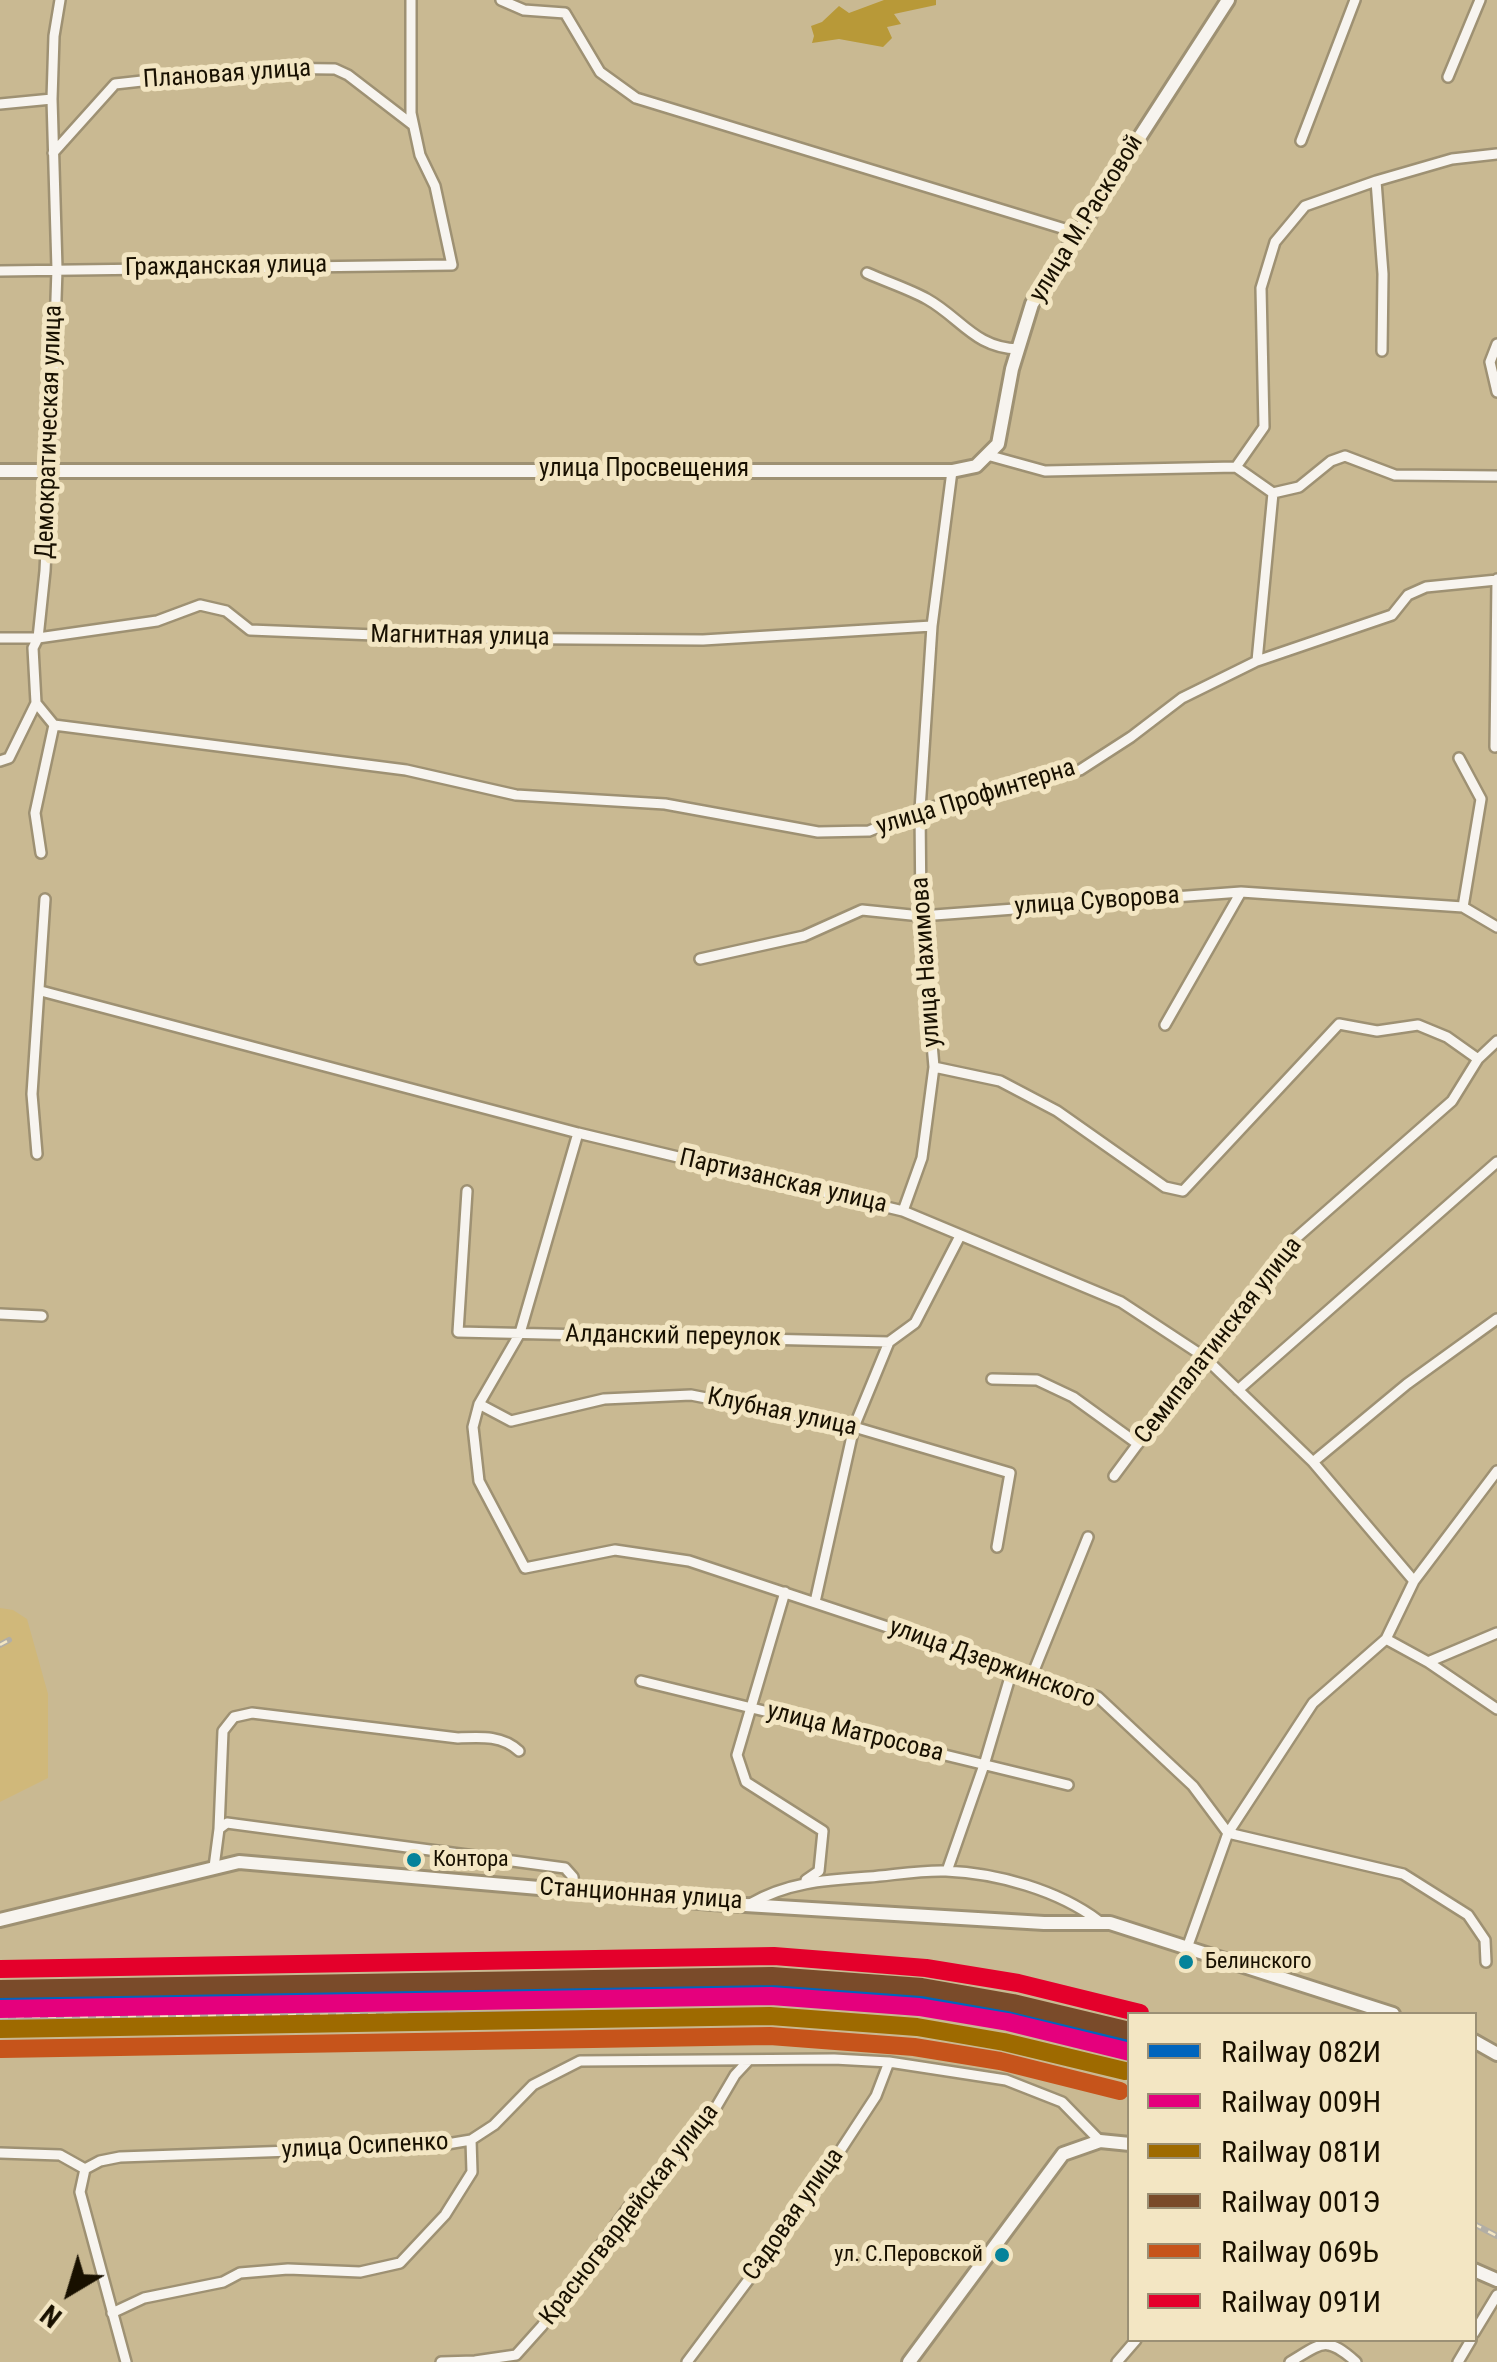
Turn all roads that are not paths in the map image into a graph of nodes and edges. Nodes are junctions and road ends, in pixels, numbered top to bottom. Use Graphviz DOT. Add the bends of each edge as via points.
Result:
graph roads {
  1 [pos="60,0"];
  2 [pos="411,0"];
  3 [pos="500,0"];
  4 [pos="1228,0"];
  5 [pos="1355,0"];
  6 [pos="1480,0"];
  7 [pos="1448,77"];
  8 [pos="52,99"];
  9 [pos="0,104"];
  10 [pos="413,125"];
  11 [pos="1301,140"];
  12 [pos="53,153"];
  13 [pos="1497,154"];
  14 [pos="1376,181"];
  15 [pos="1078,233"];
  16 [pos="56,269"];
  17 [pos="0,272"];
  18 [pos="867,273"];
  19 [pos="1497,344"];
  20 [pos="1018,349"];
  21 [pos="1382,351"];
  22 [pos="1497,392"];
  23 [pos="987,455"];
  24 [pos="1236,467"];
  25 [pos="952,470"];
  26 [pos="0,471"];
  27 [pos="47,471"];
  28 [pos="1497,476"];
  29 [pos="1273,493"];
  30 [pos="1497,579"];
  31 [pos="932,626"];
  32 [pos="0,638"];
  33 [pos="38,638"];
  34 [pos="1258,661"];
  35 [pos="36,703"];
  36 [pos="54,725"];
  37 [pos="1495,746"];
  38 [pos="1458,758"];
  39 [pos="0,761"];
  40 [pos="920,810"];
  41 [pos="41,853"];
  42 [pos="1241,892"];
  43 [pos="46,900"];
  44 [pos="1464,907"];
  45 [pos="921,916"];
  46 [pos="1497,926"];
  47 [pos="700,959"];
  48 [pos="41,991"];
  49 [pos="1165,1026"];
  50 [pos="1497,1041"];
  51 [pos="1478,1058"];
  52 [pos="934,1066"];
  53 [pos="578,1133"];
  54 [pos="37,1154"];
  55 [pos="1497,1162"];
  56 [pos="466,1191"];
  57 [pos="902,1211"];
  58 [pos="960,1236"];
  59 [pos="0,1314"];
  60 [pos="42,1316"];
  61 [pos="1497,1319"];
  62 [pos="520,1334"];
  63 [pos="889,1342"];
  64 [pos="1203,1356"];
  65 [pos="992,1379"];
  66 [pos="1238,1390"];
  67 [pos="479,1404"];
  68 [pos="854,1427"];
  69 [pos="1138,1444"];
  70 [pos="1313,1462"];
  71 [pos="1497,1471"];
  72 [pos="1114,1476"];
  73 [pos="1088,1537"];
  74 [pos="997,1548"];
  75 [pos="1414,1581"];
  76 [pos="785,1592"];
  77 [pos="815,1602"];
  78 [pos="1497,1633"];
  79 [pos="1386,1639"];
  80 [pos="1428,1662"];
  81 [pos="1014,1666"];
  82 [pos="1033,1673"];
  83 [pos="642,1681"];
  84 [pos="752,1708"];
  85 [pos="1497,1710"];
  86 [pos="519,1751"];
  87 [pos="984,1765"];
  88 [pos="1068,1785"];
  89 [pos="219,1829"];
  90 [pos="1228,1833"];
  91 [pos="214,1867"];
  92 [pos="947,1871"];
  93 [pos="804,1882"];
  94 [pos="575,1891"];
  95 [pos="750,1904"];
  96 [pos="0,1920"];
  97 [pos="1104,1922"];
  98 [pos="1187,1948"];
  99 [pos="1486,1962"];
  100 [pos="1387,2012"];
  101 [pos="748,2060"];
  102 [pos="890,2062"];
  103 [pos="470,2140"];
  104 [pos="1100,2140"];
  105 [pos="1127,2144"];
  106 [pos="0,2153"];
  107 [pos="84,2169"];
  108 [pos="1497,2295"];
  109 [pos="112,2314"];
  110 [pos="1477,2329"];
  111 [pos="1134,2342"];
  112 [pos="126,2362"];
  113 [pos="441,2362"];
  114 [pos="687,2362"];
  115 [pos="909,2362"];
  116 [pos="1117,2362"];
  117 [pos="1290,2362"];
  118 [pos="1356,2362"];
  1 -- 8 [label="street, Демократическая улица"];
  2 -- 10 [label="street"];
  3 -- 15 [label="street" via="524,10 565,13 600,72 636,98"];
  4 -- 15 [label="main road, улица М.Расковой"];
  5 -- 11 [label="street"];
  6 -- 7 [label="street"];
  8 -- 9 [label="street"];
  8 -- 12 [label="street, Демократическая улица"];
  10 -- 12 [label="street, Плановая улица" via="334,69 259,68 115,84"];
  10 -- 16 [label="street, Гражданская улица" via="452,265"];
  12 -- 16 [label="street, Демократическая улица"];
  13 -- 14 [label="street"];
  14 -- 21 [label="street"];
  14 -- 24 [label="street" via="1305,206 1275,242 1261,288 1264,427"];
  15 -- 20 [label="main road, улица М.Расковой" via="1032,304"];
  16 -- 17 [label="street, Гражданская улица"];
  16 -- 27 [label="street, Демократическая улица"];
  18 -- 20 [label="street" via="930,300 996,348"];
  19 -- 22 [label="street" via="1490,362"];
  20 -- 23 [label="main road, улица М.Расковой" via="998,444"];
  23 -- 24 [label="street" via="1045,472"];
  23 -- 25 [label="main road, улица Просвещения" via="976,466"];
  24 -- 29 [label="street"];
  25 -- 27 [label="main road, улица Просвещения"];
  25 -- 31 [label="street, улица Нахимова"];
  26 -- 27 [label="main road, улица Просвещения"];
  27 -- 33 [label="street, Демократическая улица"];
  28 -- 29 [label="street" via="1396,475 1344,456 1298,487"];
  29 -- 34 [label="street"];
  30 -- 34 [label="street, улица Профинтерна" via="1426,586 1392,615"];
  30 -- 37 [label="street"];
  31 -- 33 [label="street, Магнитная улица" via="703,640 450,638 250,630 226,612 200,605 157,621"];
  31 -- 40 [label="street, улица Нахимова"];
  32 -- 33 [label="street, Магнитная улица"];
  33 -- 35 [label="street, Демократическая улица"];
  34 -- 40 [label="street, улица Профинтерна" via="1182,698 1080,770"];
  35 -- 36 [label="street"];
  35 -- 39 [label="street" via="10,758"];
  36 -- 40 [label="street, улица Профинтерна" via="406,770 516,795 665,804 818,832 868,831"];
  36 -- 41 [label="street" via="35,813"];
  38 -- 44 [label="street" via="1481,799"];
  40 -- 45 [label="street, улица Нахимова"];
  42 -- 44 [label="street, улица Суворова"];
  42 -- 45 [label="street, улица Суворова"];
  42 -- 49 [label="street"];
  43 -- 48 [label="street"];
  44 -- 46 [label="street, улица Суворова"];
  45 -- 47 [label="street, улица Суворова" via="862,910 804,936"];
  45 -- 52 [label="street, улица Нахимова"];
  48 -- 53 [label="street, Партизанская улица"];
  48 -- 54 [label="street" via="32,1094"];
  50 -- 51 [label="street, Семипалатинская улица"];
  51 -- 52 [label="street" via="1418,1025 1377,1031 1339,1024 1183,1191 1166,1187 1058,1111 1000,1080"];
  51 -- 64 [label="street, Семипалатинская улица" via="1452,1101 1295,1240"];
  52 -- 57 [label="street, улица Нахимова" via="922,1158"];
  53 -- 57 [label="street, Партизанская улица"];
  53 -- 62 [label="street"];
  55 -- 66 [label="street"];
  56 -- 62 [label="street, Алданский переулок" via="458,1332"];
  57 -- 58 [label="street, Партизанская улица"];
  58 -- 63 [label="street" via="915,1323"];
  58 -- 64 [label="street, Партизанская улица" via="1120,1302"];
  59 -- 60 [label="street"];
  61 -- 70 [label="street"];
  62 -- 63 [label="street, Алданский переулок"];
  62 -- 67 [label="street"];
  63 -- 68 [label="street"];
  64 -- 66 [label="street, Партизанская улица"];
  64 -- 69 [label="street, Семипалатинская улица"];
  65 -- 69 [label="street" via="1038,1380"];
  66 -- 70 [label="street, Партизанская улица"];
  67 -- 68 [label="street, Клубная улица" via="511,1421 604,1399 690,1394"];
  67 -- 76 [label="street, улица Дзержинского" via="479,1481 525,1568 615,1550 689,1561"];
  68 -- 74 [label="street, Клубная улица" via="1010,1473"];
  68 -- 77 [label="street"];
  69 -- 72 [label="street, Семипалатинская улица"];
  70 -- 75 [label="street, Партизанская улица"];
  71 -- 75 [label="street"];
  73 -- 82 [label="street"];
  75 -- 79 [label="street"];
  76 -- 77 [label="street, улица Дзержинского"];
  76 -- 84 [label="street"];
  77 -- 81 [label="street, улица Дзержинского"];
  78 -- 80 [label="street"];
  79 -- 80 [label="street"];
  79 -- 90 [label="street" via="1313,1703"];
  80 -- 85 [label="street"];
  81 -- 82 [label="street, улица Дзержинского"];
  81 -- 87 [label="street"];
  82 -- 90 [label="street, улица Дзержинского" via="1098,1697 1193,1786"];
  83 -- 84 [label="street, улица Матросова"];
  84 -- 87 [label="street, улица Матросова"];
  84 -- 93 [label="street" via="737,1755 746,1782 823,1832 819,1871"];
  86 -- 89 [label="street" via="488,1736 458,1738 252,1712 234,1717 223,1731"];
  87 -- 88 [label="street, улица Матросова"];
  87 -- 92 [label="street"];
  89 -- 91 [label="street"];
  89 -- 94 [label="street" via="227,1823 564,1868"];
  90 -- 98 [label="street"];
  90 -- 99 [label="street" via="1403,1874 1468,1915 1485,1940"];
  91 -- 94 [label="main road, Станционная улица" via="239,1862"];
  91 -- 96 [label="main road, Станционная улица"];
  92 -- 93 [label="street"];
  92 -- 97 [label="street" via="1027,1885"];
  93 -- 95 [label="street"];
  94 -- 95 [label="main road, Станционная улица"];
  95 -- 97 [label="main road, Станционная улица"];
  97 -- 98 [label="main road, Станционная улица"];
  98 -- 100 [label="main road, Станционная улица"];
  101 -- 102 [label="street"];
  101 -- 103 [label="street" via="580,2061 533,2085"];
  101 -- 113 [label="street, Красногвардейская улица" via="705,2126 630,2205 516,2355"];
  102 -- 104 [label="street" via="1006,2080 1062,2102"];
  102 -- 114 [label="street, Садовая улица" via="876,2096 806,2202"];
  103 -- 107 [label="street, улица Осипенко" via="120,2157"];
  103 -- 109 [label="street, улица Осипенко" via="472,2172 400,2264 360,2272 240,2273 144,2298"];
  104 -- 105 [label="main road"];
  104 -- 115 [label="main road" via="1064,2154"];
  106 -- 107 [label="street" via="60,2155"];
  107 -- 109 [label="street" via="80,2192"];
  108 -- 110 [label="street"];
  109 -- 112 [label="street"];
  111 -- 116 [label="street"];
  117 -- 118 [label="street" via="1323,2343 1334,2343"];
}
